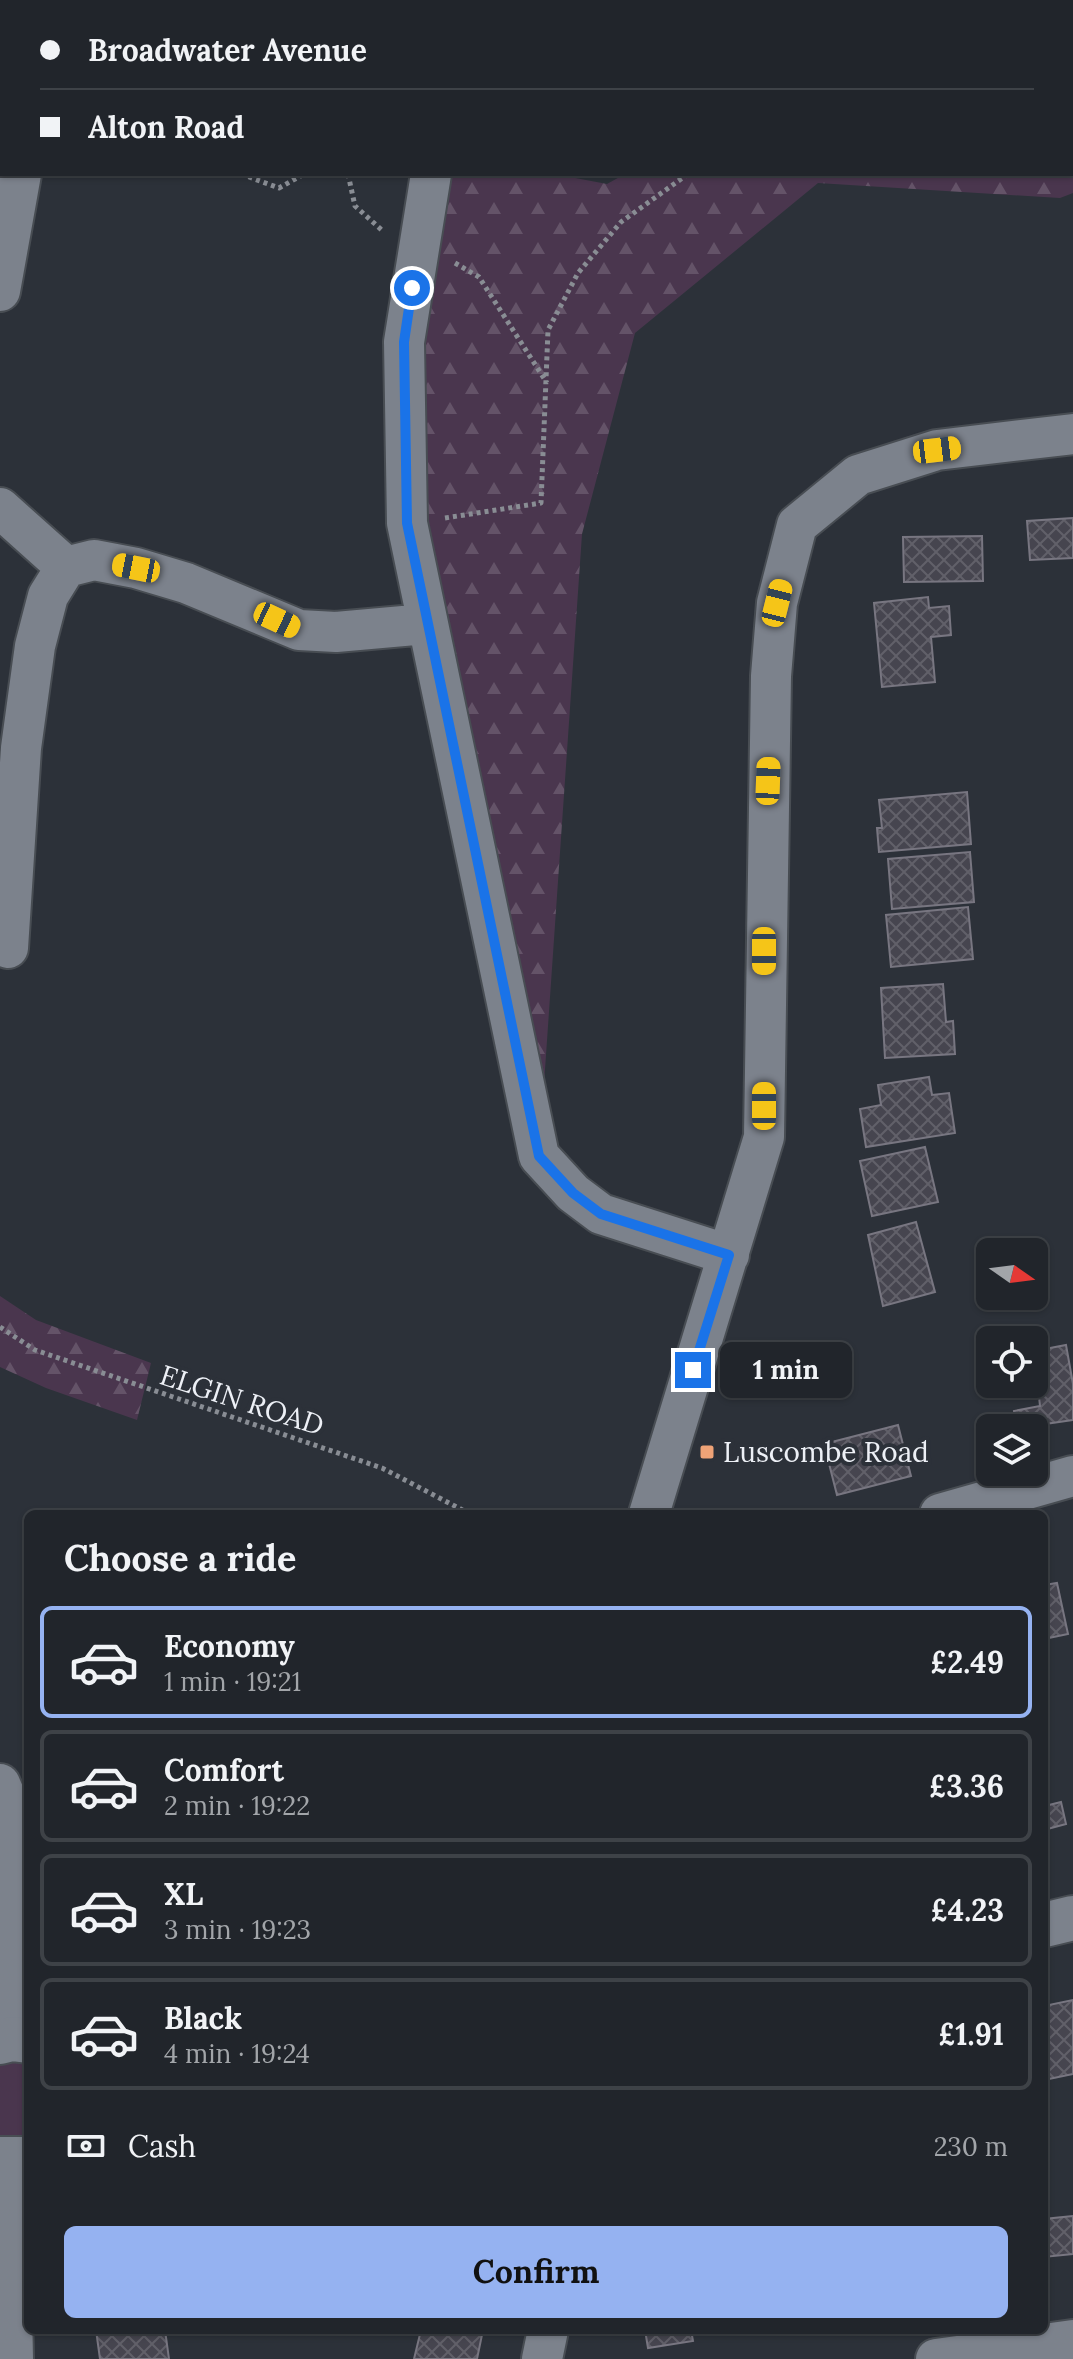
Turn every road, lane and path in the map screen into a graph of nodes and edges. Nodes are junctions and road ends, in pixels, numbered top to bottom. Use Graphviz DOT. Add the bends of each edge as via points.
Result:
graph roads {
  1 [pos="21,176"];
  2 [pos="246,176"];
  3 [pos="300,176"];
  4 [pos="431,176"];
  5 [pos="685,176"];
  6 [pos="0,291"];
  7 [pos="1073,434"];
  8 [pos="0,508"];
  9 [pos="407,523"];
  10 [pos="66,567"];
  11 [pos="426,624"];
  12 [pos="8,948"];
  13 [pos="729,1255"];
  14 [pos="0,1327"];
  15 [pos="1073,1476"];
  16 [pos="462,1510"];
  17 [pos="650,1510"];
  18 [pos="954,1510"];
  19 [pos="0,1784"];
  20 [pos="1073,1918"];
  21 [pos="1048,1924"];
  22 [pos="13,2041"];
  23 [pos="12,2159"];
  24 [pos="547,2334"];
  25 [pos="1073,2340"];
  26 [pos="13,2359"];
  27 [pos="542,2359"];
  28 [pos="936,2359"];
  1 -- 6 [label="street"];
  2 -- 3 [label="path" via="279,188"];
  4 -- 9 [label="street" via="404,342"];
  5 -- 9 [label="path" via="621,222 578,273 548,330 541,503"];
  7 -- 13 [label="street" via="937,450 858,475 797,525 777,603 771,676 764,1137"];
  8 -- 10 [label="street"];
  9 -- 11 [label="street"];
  10 -- 11 [label="street" via="94,560 136,568 299,630"];
  10 -- 12 [label="street" via="48,596 35,646 21,748"];
  11 -- 13 [label="street" via="539,1156 601,1214"];
  13 -- 17 [label="street"];
  14 -- 16 [label="path, ELGIN ROAD" via="35,1350 382,1468"];
  15 -- 18 [label="street"];
  19 -- 22 [label="street" via="16,1821"];
  20 -- 21 [label="street"];
  23 -- 26 [label="street"];
  24 -- 27 [label="street"];
  25 -- 28 [label="street"];
}
